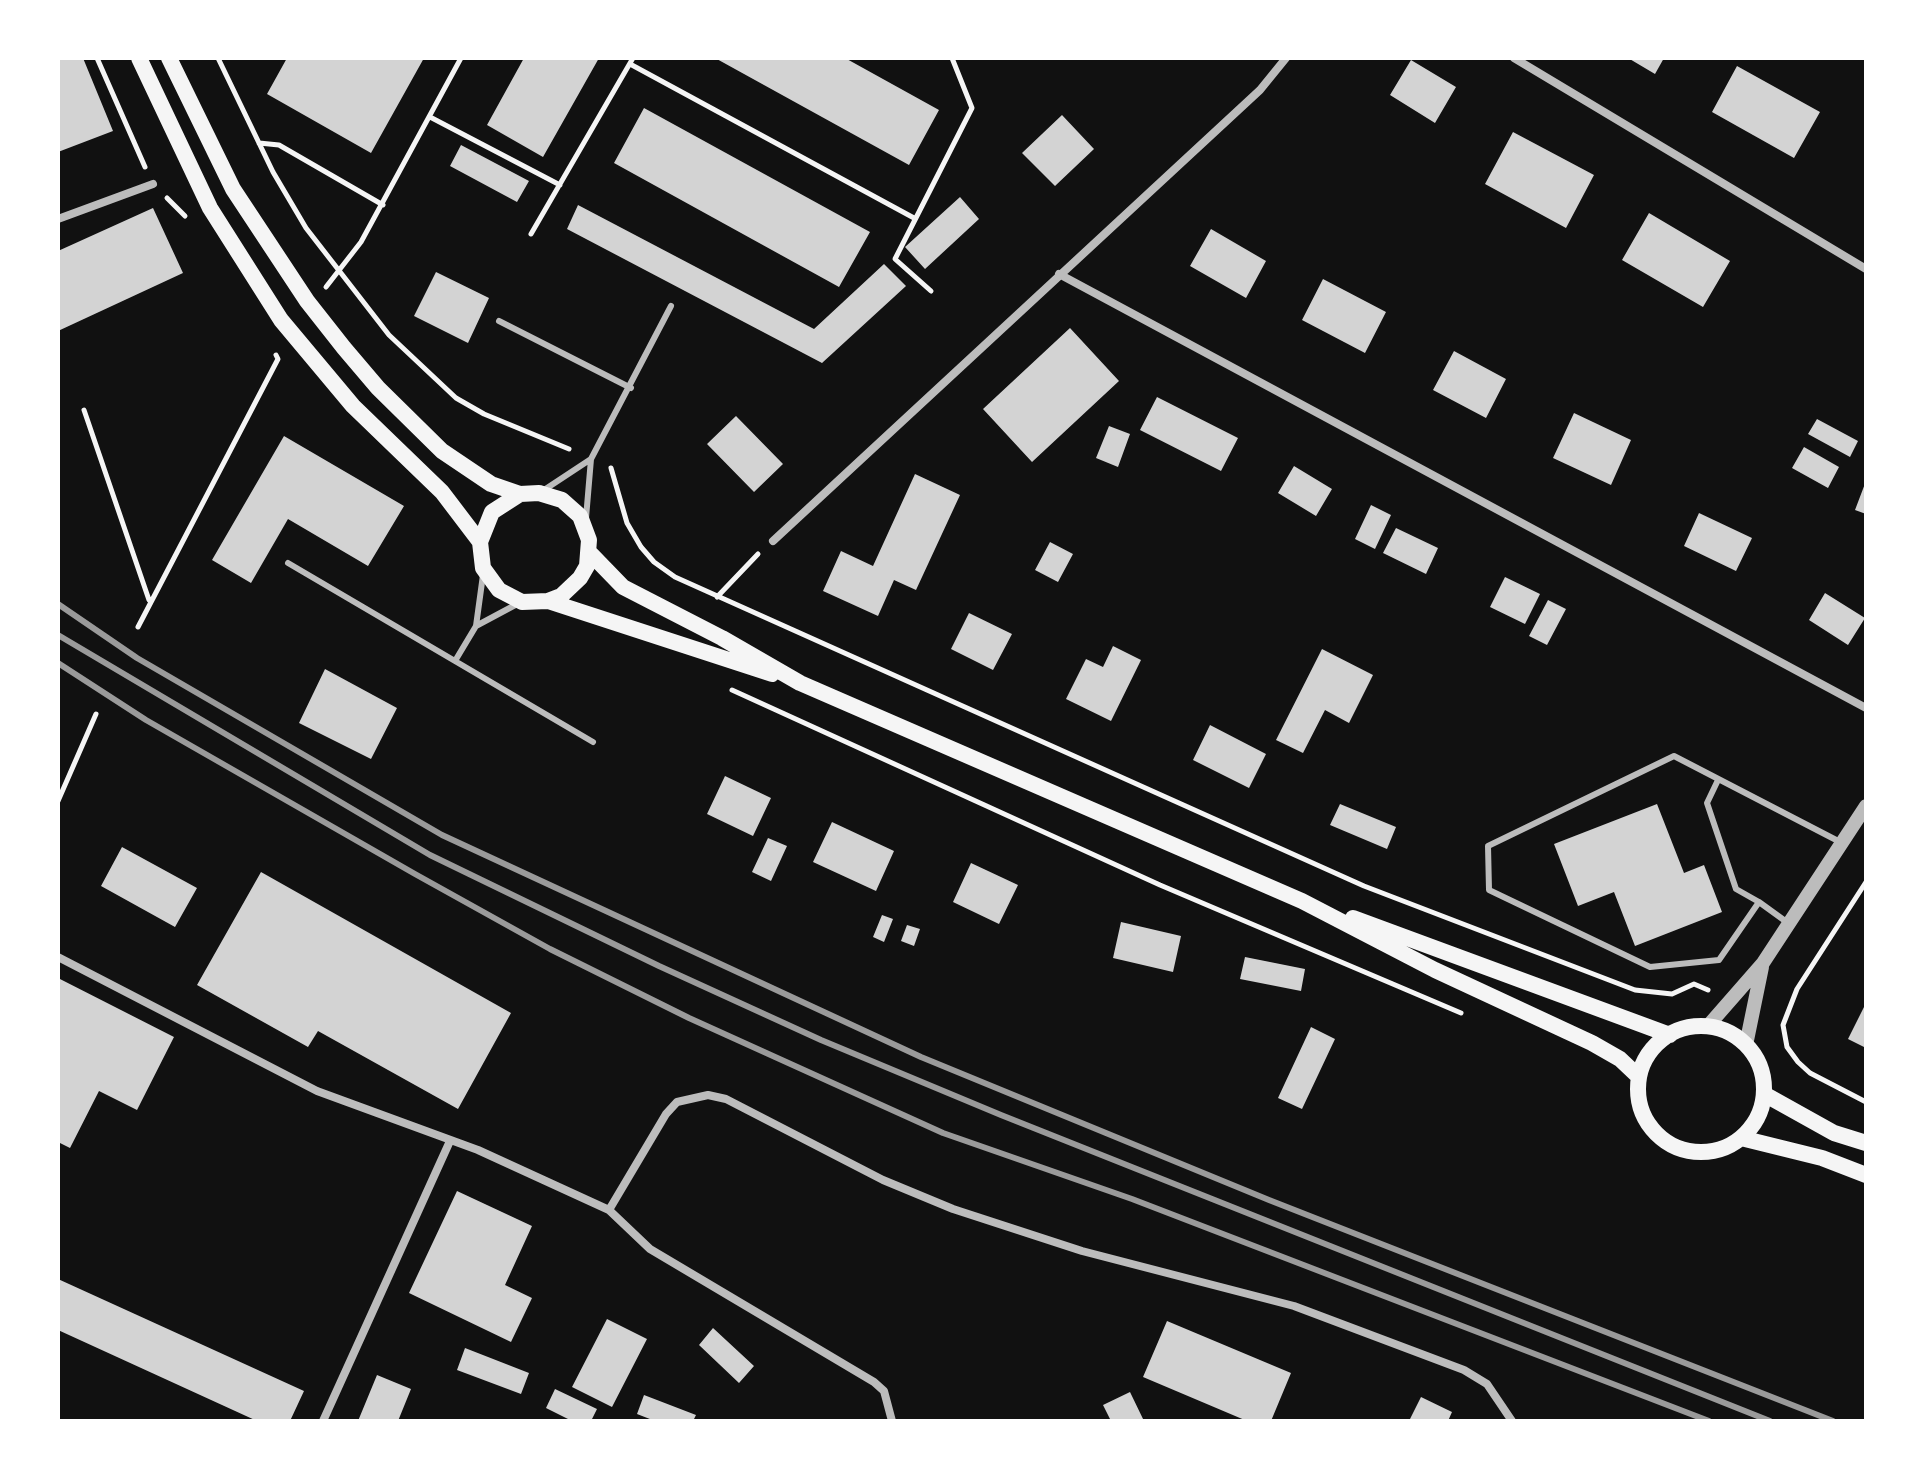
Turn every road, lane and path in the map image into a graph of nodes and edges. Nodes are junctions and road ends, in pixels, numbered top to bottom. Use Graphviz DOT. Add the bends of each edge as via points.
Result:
graph roads {
  1 [pos="97,58"];
  2 [pos="139,58"];
  3 [pos="169,58"];
  4 [pos="218,58"];
  5 [pos="461,58"];
  6 [pos="952,58"];
  7 [pos="1286,58"];
  8 [pos="1514,58"];
  9 [pos="632,61"];
  10 [pos="430,117"];
  11 [pos="258,143"];
  12 [pos="153,184"];
  13 [pos="560,185"];
  14 [pos="383,205"];
  15 [pos="186,218"];
  16 [pos="914,218"];
  17 [pos="58,219"];
  18 [pos="531,234"];
  19 [pos="1866,269"];
  20 [pos="340,272"];
  21 [pos="1059,274"];
  22 [pos="931,291"];
  23 [pos="671,306"];
  24 [pos="499,321"];
  25 [pos="270,346"];
  26 [pos="631,388"];
  27 [pos="84,410"];
  28 [pos="591,459"];
  29 [pos="539,493"];
  30 [pos="520,494"];
  31 [pos="586,527"];
  32 [pos="773,541"];
  33 [pos="480,542"];
  34 [pos="590,553"];
  35 [pos="288,563"];
  36 [pos="483,568"];
  37 [pos="717,597"];
  38 [pos="149,600"];
  39 [pos="548,601"];
  40 [pos="522,602"];
  41 [pos="476,626"];
  42 [pos="138,627"];
  43 [pos="455,661"];
  44 [pos="800,683"];
  45 [pos="728,689"];
  46 [pos="1866,708"];
  47 [pos="96,714"];
  48 [pos="593,742"];
  49 [pos="1718,780"];
  50 [pos="58,801"];
  51 [pos="1866,806"];
  52 [pos="1842,843"];
  53 [pos="1866,882"];
  54 [pos="1302,901"];
  55 [pos="1759,902"];
  56 [pos="1788,923"];
  57 [pos="58,957"];
  58 [pos="1763,963"];
  59 [pos="1619,984"];
  60 [pos="1728,1001"];
  61 [pos="1607,1012"];
  62 [pos="1751,1012"];
  63 [pos="1465,1015"];
  64 [pos="1783,1025"];
  65 [pos="1707,1027"];
  66 [pos="1670,1035"];
  67 [pos="1746,1045"];
  68 [pos="1639,1077"];
  69 [pos="1764,1094"];
  70 [pos="1866,1102"];
  71 [pos="1741,1138"];
  72 [pos="450,1141"];
  73 [pos="1866,1143"];
  74 [pos="1866,1175"];
  75 [pos="609,1210"];
  76 [pos="323,1421"];
  77 [pos="892,1421"];
  78 [pos="1512,1421"];
  1 -- 12 [label="path"];
  2 -- 33 [label="main road" via="210,208 281,320 353,406 462,515"];
  3 -- 30 [label="main road" via="233,189 344,348 442,451 491,484"];
  4 -- 11 [label="path"];
  5 -- 10 [label="path"];
  6 -- 16 [label="path" via="972,108"];
  7 -- 21 [label="street" via="1260,90"];
  8 -- 19 [label="street"];
  9 -- 13 [label="path"];
  9 -- 16 [label="path"];
  10 -- 13 [label="path"];
  10 -- 14 [label="path"];
  11 -- 14 [label="path" via="279,145"];
  11 -- 20 [label="path" via="306,228"];
  12 -- 15 [label="path"];
  12 -- 17 [label="street"];
  13 -- 18 [label="path"];
  14 -- 20 [label="path"];
  16 -- 22 [label="path" via="895,259"];
  20 -- 28 [label="path" via="389,335 456,398"];
  21 -- 32 [label="street"];
  21 -- 46 [label="street"];
  23 -- 26 [label="lane"];
  24 -- 26 [label="lane"];
  25 -- 38 [label="path" via="278,359"];
  26 -- 28 [label="lane"];
  27 -- 38 [label="path"];
  28 -- 29 [label="lane"];
  28 -- 31 [label="lane"];
  28 -- 37 [label="path" via="613,470 627,523 654,562"];
  29 -- 30 [label="main road"];
  29 -- 31 [label="main road" via="562,500"];
  30 -- 33 [label="main road" via="492,512"];
  31 -- 34 [label="main road"];
  32 -- 37 [label="path"];
  33 -- 36 [label="main road"];
  34 -- 39 [label="main road" via="572,589"];
  34 -- 44 [label="main road" via="632,593"];
  35 -- 43 [label="lane"];
  36 -- 40 [label="main road" via="499,590"];
  36 -- 41 [label="lane"];
  37 -- 59 [label="path" via="1364,886"];
  38 -- 42 [label="path"];
  39 -- 40 [label="main road"];
  39 -- 44 [label="main road"];
  40 -- 41 [label="lane"];
  41 -- 43 [label="lane"];
  43 -- 48 [label="lane"];
  44 -- 54 [label="main road"];
  45 -- 63 [label="path" via="1160,885"];
  47 -- 50 [label="path"];
  49 -- 52 [label="lane"];
  49 -- 55 [label="lane" via="1707,803 1736,889"];
  49 -- 55 [label="lane" via="1674,756 1659,763 1488,846 1489,890 1650,967 1719,960"];
  51 -- 52 [label="street"];
  52 -- 56 [label="street"];
  53 -- 64 [label="path" via="1797,989"];
  54 -- 61 [label="main road" via="1443,948"];
  54 -- 68 [label="main road" via="1592,1043"];
  55 -- 56 [label="lane"];
  56 -- 58 [label="street"];
  57 -- 72 [label="street" via="317,1091"];
  58 -- 60 [label="street"];
  58 -- 62 [label="street"];
  59 -- 60 [label="path" via="1650,995 1672,994 1694,984"];
  59 -- 61 [label="path"];
  60 -- 65 [label="street"];
  61 -- 66 [label="main road"];
  62 -- 64 [label="path"];
  62 -- 67 [label="street"];
  64 -- 70 [label="path" via="1787,1047 1798,1062"];
  65 -- 66 [label="main road"];
  65 -- 67 [label="main road" via="1728,1032"];
  66 -- 68 [label="main road" via="1647,1057"];
  67 -- 69 [label="main road" via="1760,1068"];
  68 -- 71 [label="main road" via="1642,1110 1668,1143 1711,1152"];
  69 -- 71 [label="main road" via="1754,1123"];
  69 -- 73 [label="main road" via="1823,1128"];
  71 -- 74 [label="main road"];
  72 -- 75 [label="street"];
  72 -- 76 [label="street"];
  75 -- 77 [label="street" via="650,1249 874,1382 884,1391"];
  75 -- 78 [label="street" via="677,1102 708,1095 726,1099 883,1180 953,1209 1082,1251 1294,1306 1464,1370 1487,1384"];
}
